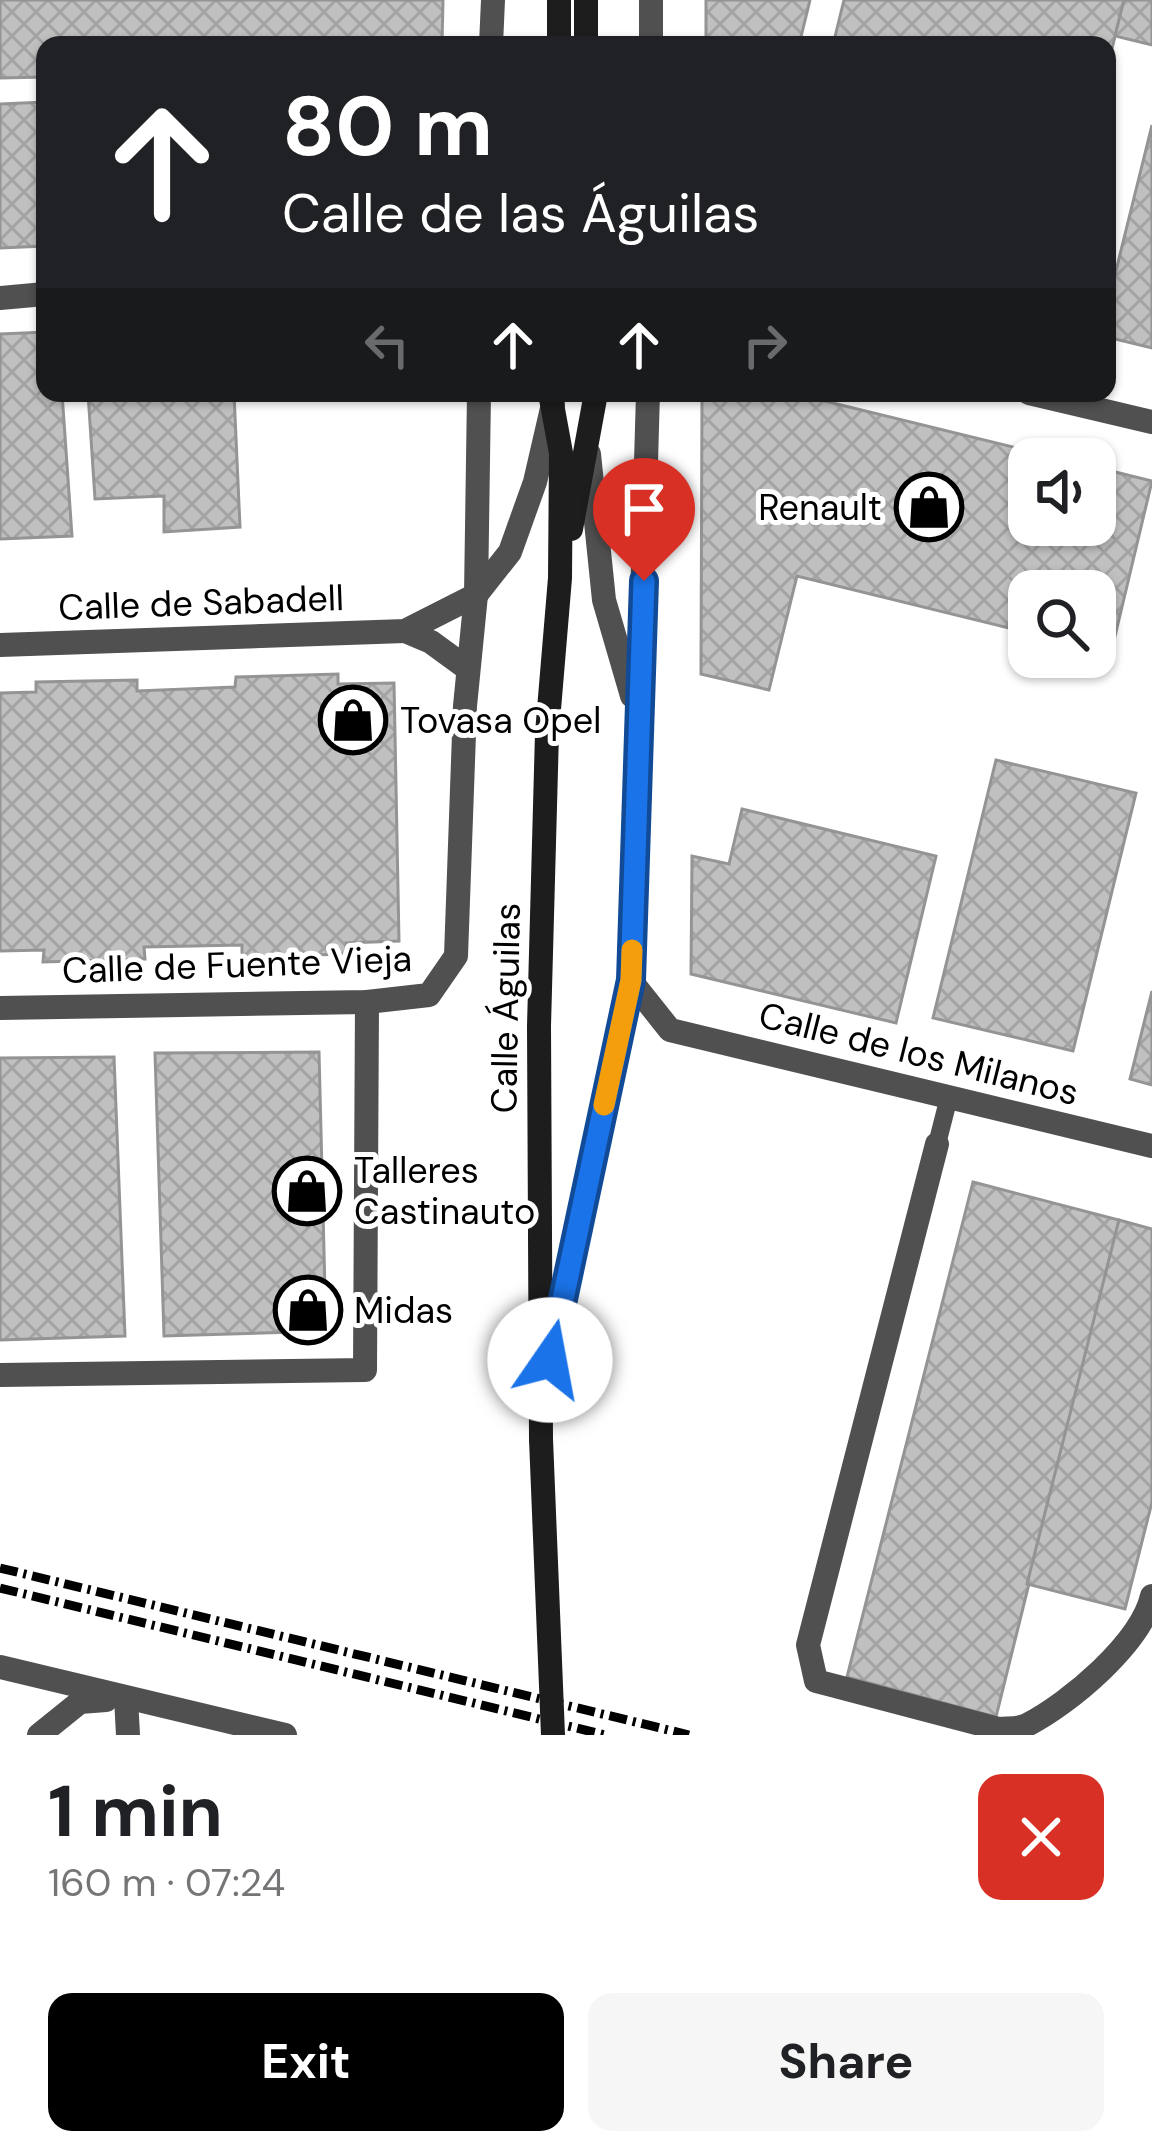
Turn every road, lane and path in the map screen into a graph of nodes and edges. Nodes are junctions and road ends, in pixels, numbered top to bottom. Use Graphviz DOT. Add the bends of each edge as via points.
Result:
graph roads {
  1 [pos="493,0"];
  2 [pos="586,0"];
  3 [pos="651,0"];
  4 [pos="491,36"];
  5 [pos="586,36"];
  6 [pos="651,36"];
  7 [pos="36,296"];
  8 [pos="0,298"];
  9 [pos="479,402"];
  10 [pos="551,402"];
  11 [pos="553,402"];
  12 [pos="595,402"];
  13 [pos="649,402"];
  14 [pos="1067,402"];
  15 [pos="1152,422"];
  16 [pos="589,449"];
  17 [pos="560,578"];
  18 [pos="476,595"];
  19 [pos="405,631"];
  20 [pos="0,645"];
  21 [pos="468,669"];
  22 [pos="640,721"];
  23 [pos="631,980"];
  24 [pos="367,1002"];
  25 [pos="0,1008"];
  26 [pos="949,1097"];
  27 [pos="937,1144"];
  28 [pos="1152,1146"];
  29 [pos="0,1375"];
  30 [pos="541,1402"];
  31 [pos="1152,1596"];
  32 [pos="0,1667"];
  33 [pos="126,1698"];
  34 [pos="39,1735"];
  35 [pos="128,1735"];
  36 [pos="285,1735"];
  37 [pos="553,1735"];
  1 -- 4 [label="street"];
  2 -- 5 [label="main road"];
  3 -- 6 [label="street"];
  7 -- 8 [label="street"];
  9 -- 18 [label="street, Calle de Fuente Vieja"];
  10 -- 18 [label="street" via="510,552"];
  11 -- 17 [label="main road" via="561,453"];
  12 -- 16 [label="main road"];
  13 -- 22 [label="street"];
  14 -- 15 [label="street"];
  16 -- 17 [label="main road"];
  16 -- 22 [label="street" via="604,600"];
  17 -- 30 [label="main road, Calle Águilas" via="538,1026"];
  18 -- 19 [label="street, Calle de Sabadell"];
  18 -- 21 [label="street, Calle de Fuente Vieja"];
  19 -- 20 [label="street, Calle de Sabadell"];
  19 -- 21 [label="street"];
  21 -- 24 [label="street, Calle de Fuente Vieja" via="455,956 429,995"];
  22 -- 23 [label="street"];
  23 -- 26 [label="street, Calle de los Milanos" via="670,1030"];
  23 -- 30 [label="street"];
  24 -- 25 [label="street, Calle de Fuente Vieja"];
  24 -- 29 [label="street" via="365,1370"];
  26 -- 27 [label="lane"];
  26 -- 28 [label="street, Calle de los Milanos"];
  27 -- 31 [label="street" via="808,1645 816,1681 999,1729 1023,1728 1124,1646 1147,1619"];
  30 -- 37 [label="main road, Calle Águilas, bridge"];
  32 -- 33 [label="street"];
  33 -- 34 [label="street" via="80,1702"];
  33 -- 35 [label="street"];
  33 -- 36 [label="street"];
}
